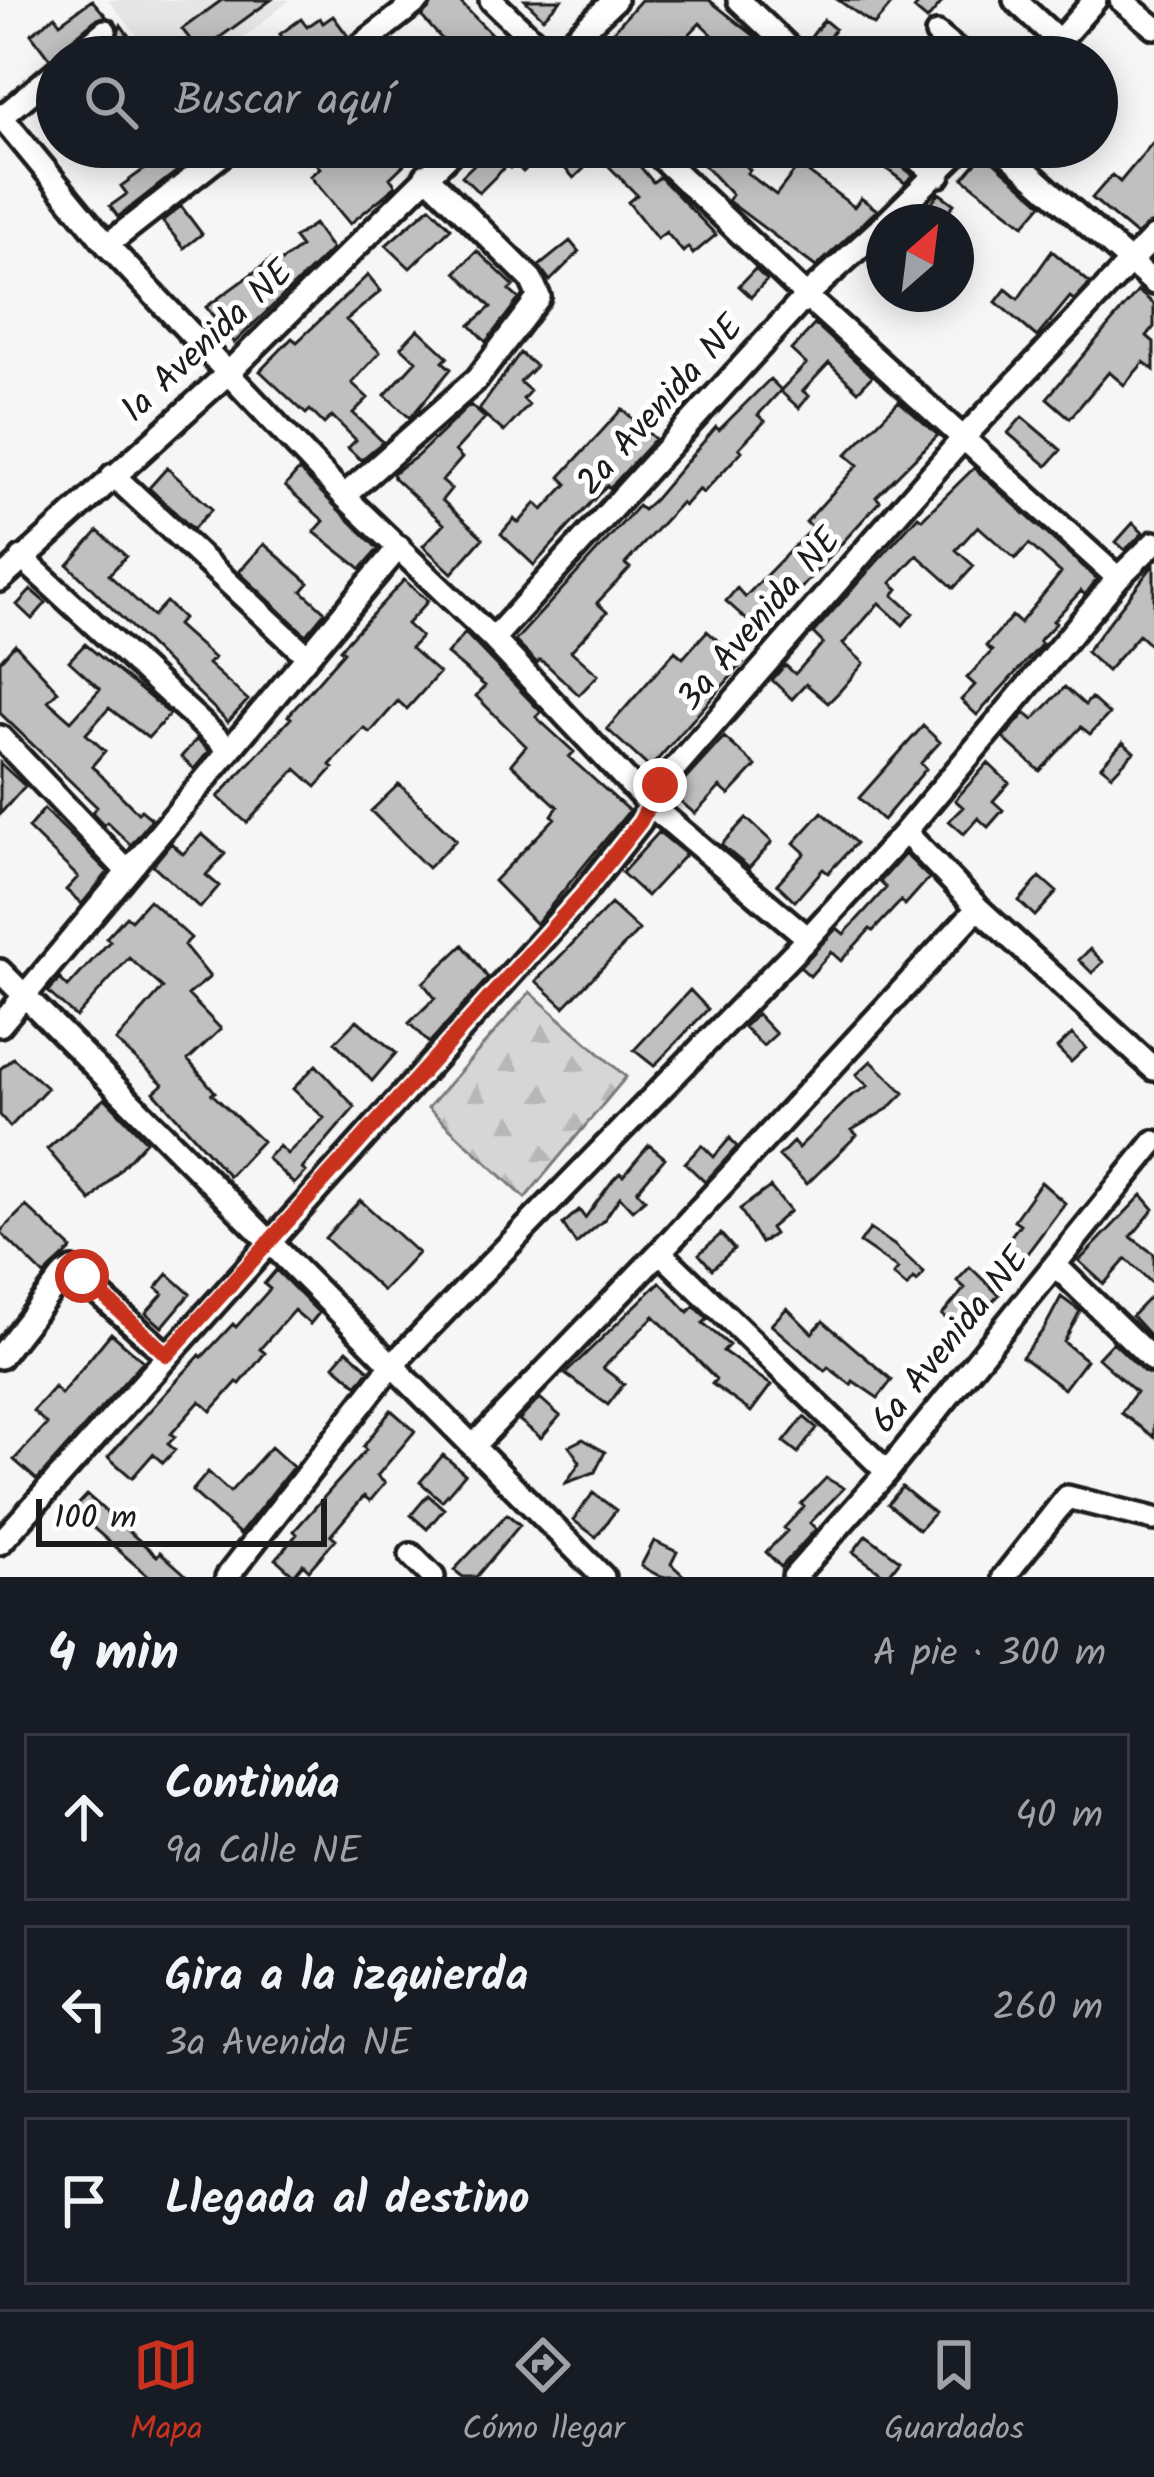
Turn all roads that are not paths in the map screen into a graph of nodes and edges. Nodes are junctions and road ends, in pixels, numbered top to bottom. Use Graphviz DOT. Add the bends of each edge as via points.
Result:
graph roads {
  1 [pos="419,0"];
  2 [pos="491,0"];
  3 [pos="615,0"];
  4 [pos="739,0"];
  5 [pos="1015,0"];
  6 [pos="1095,0"];
  7 [pos="1121,0"];
  8 [pos="1154,27"];
  9 [pos="105,31"];
  10 [pos="937,34"];
  11 [pos="99,36"];
  12 [pos="373,36"];
  13 [pos="530,36"];
  14 [pos="575,36"];
  15 [pos="777,36"];
  16 [pos="939,36"];
  17 [pos="1042,36"];
  18 [pos="1063,36"];
  19 [pos="36,88"];
  20 [pos="1,116"];
  21 [pos="36,159"];
  22 [pos="44,168"];
  23 [pos="205,168"];
  24 [pos="434,168"];
  25 [pos="672,168"];
  26 [pos="930,168"];
  27 [pos="945,168"];
  28 [pos="1024,168"];
  29 [pos="426,175"];
  30 [pos="939,175"];
  31 [pos="907,204"];
  32 [pos="1154,237"];
  33 [pos="866,241"];
  34 [pos="107,245"];
  35 [pos="1130,262"];
  36 [pos="1154,284"];
  37 [pos="806,296"];
  38 [pos="226,375"];
  39 [pos="965,436"];
  40 [pos="113,475"];
  41 [pos="344,496"];
  42 [pos="1154,543"];
  43 [pos="399,547"];
  44 [pos="22,558"];
  45 [pos="1118,578"];
  46 [pos="0,580"];
  47 [pos="493,639"];
  48 [pos="307,655"];
  49 [pos="0,737"];
  50 [pos="228,748"];
  51 [pos="649,804"];
  52 [pos="904,832"];
  53 [pos="128,871"];
  54 [pos="978,908"];
  55 [pos="808,938"];
  56 [pos="0,971"];
  57 [pos="24,994"];
  58 [pos="0,1025"];
  59 [pos="1154,1069"];
  60 [pos="1154,1142"];
  61 [pos="268,1240"];
  62 [pos="661,1252"];
  63 [pos="1055,1265"];
  64 [pos="167,1355"];
  65 [pos="0,1357"];
  66 [pos="1154,1361"];
  67 [pos="392,1364"];
  68 [pos="472,1446"];
  69 [pos="886,1472"];
  70 [pos="1154,1519"];
  71 [pos="0,1543"];
  72 [pos="411,1555"];
  73 [pos="238,1573"];
  74 [pos="433,1577"];
  75 [pos="603,1577"];
  76 [pos="794,1577"];
  77 [pos="1004,1577"];
  1 -- 12 [label="street"];
  2 -- 13 [label="street"];
  3 -- 14 [label="street"];
  4 -- 15 [label="street"];
  5 -- 17 [label="street"];
  6 -- 18 [label="street"];
  7 -- 8 [label="street"];
  9 -- 11 [label="street"];
  10 -- 16 [label="street"];
  19 -- 20 [label="street"];
  20 -- 21 [label="street"];
  22 -- 34 [label="street"];
  23 -- 34 [label="street"];
  24 -- 29 [label="street, 1a Avenida NE"];
  25 -- 37 [label="street"];
  26 -- 30 [label="street"];
  27 -- 30 [label="street, 2a Avenida NE"];
  28 -- 35 [label="street"];
  29 -- 38 [label="street, 1a Avenida NE"];
  29 -- 41 [label="street" via="531,279 539,297 477,379"];
  30 -- 31 [label="street, 2a Avenida NE"];
  32 -- 35 [label="street, 3a Avenida NE"];
  33 -- 37 [label="street, 2a Avenida NE"];
  34 -- 38 [label="street"];
  35 -- 36 [label="street"];
  35 -- 39 [label="street, 3a Avenida NE"];
  37 -- 39 [label="street"];
  37 -- 47 [label="street, 2a Avenida NE"];
  38 -- 40 [label="street, 1a Avenida NE"];
  38 -- 41 [label="street"];
  39 -- 45 [label="street"];
  39 -- 51 [label="street, 3a Avenida NE"];
  40 -- 44 [label="street, 1a Avenida NE"];
  40 -- 48 [label="street"];
  41 -- 43 [label="street"];
  42 -- 45 [label="street"];
  43 -- 47 [label="street"];
  43 -- 48 [label="street"];
  44 -- 46 [label="street, 1a Avenida NE"];
  44 -- 50 [label="street"];
  45 -- 52 [label="street"];
  47 -- 51 [label="street"];
  48 -- 50 [label="street"];
  49 -- 53 [label="street"];
  50 -- 53 [label="street"];
  51 -- 55 [label="street"];
  51 -- 61 [label="street, 3a Avenida NE" via="583,894"];
  52 -- 54 [label="street"];
  52 -- 55 [label="street"];
  53 -- 57 [label="street"];
  54 -- 59 [label="street"];
  54 -- 62 [label="street"];
  55 -- 67 [label="street"];
  56 -- 57 [label="street"];
  57 -- 58 [label="street"];
  57 -- 61 [label="street"];
  60 -- 63 [label="street, 6a Avenida NE"];
  61 -- 64 [label="street, 3a Avenida NE"];
  61 -- 67 [label="street"];
  62 -- 68 [label="street"];
  62 -- 69 [label="street"];
  63 -- 66 [label="street"];
  63 -- 69 [label="street, 6a Avenida NE"];
  64 -- 65 [label="street" via="72,1270"];
  64 -- 71 [label="street, 3a Avenida NE"];
  67 -- 68 [label="street"];
  67 -- 73 [label="street"];
  68 -- 75 [label="street"];
  69 -- 76 [label="street, 6a Avenida NE"];
  70 -- 77 [label="street" via="1067,1498"];
  72 -- 74 [label="street"];
}
